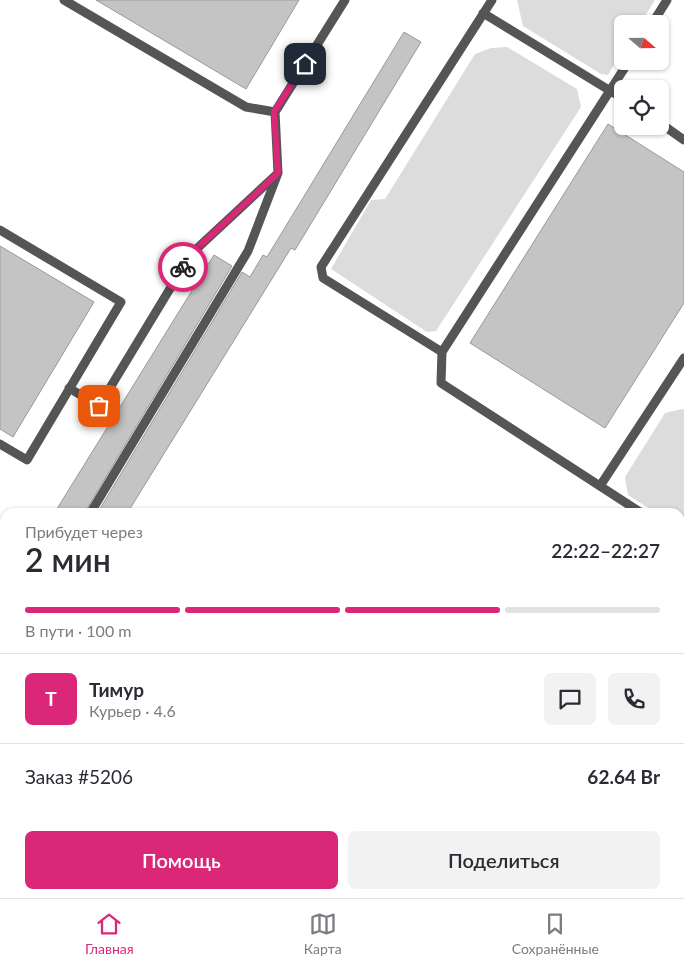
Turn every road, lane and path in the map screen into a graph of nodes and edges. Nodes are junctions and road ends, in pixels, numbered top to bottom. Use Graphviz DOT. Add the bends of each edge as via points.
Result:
graph roads {
  1 [pos="64,0"];
  2 [pos="345,0"];
  3 [pos="492,0"];
  4 [pos="667,0"];
  5 [pos="483,13"];
  6 [pos="658,15"];
  7 [pos="624,70"];
  8 [pos="611,91"];
  9 [pos="614,93"];
  10 [pos="274,112"];
  11 [pos="669,130"];
  12 [pos="684,140"];
  13 [pos="278,173"];
  14 [pos="0,230"];
  15 [pos="442,352"];
  16 [pos="684,358"];
  17 [pos="70,388"];
  18 [pos="0,444"];
  19 [pos="600,486"];
  20 [pos="93,508"];
  21 [pos="634,508"];
  1 -- 10 [label="lane" via="246,107"];
  2 -- 10 [label="lane"];
  3 -- 5 [label="lane"];
  4 -- 6 [label="lane"];
  5 -- 8 [label="lane"];
  5 -- 15 [label="lane" via="321,267 323,278 331,284"];
  7 -- 8 [label="lane"];
  8 -- 9 [label="lane"];
  8 -- 15 [label="lane"];
  10 -- 13 [label="lane"];
  11 -- 12 [label="lane"];
  13 -- 17 [label="lane" via="191,254 99,406"];
  13 -- 20 [label="lane" via="248,251"];
  14 -- 17 [label="lane" via="121,302"];
  15 -- 19 [label="lane" via="441,383"];
  16 -- 19 [label="lane"];
  17 -- 18 [label="lane" via="27,460"];
  19 -- 21 [label="lane"];
}
